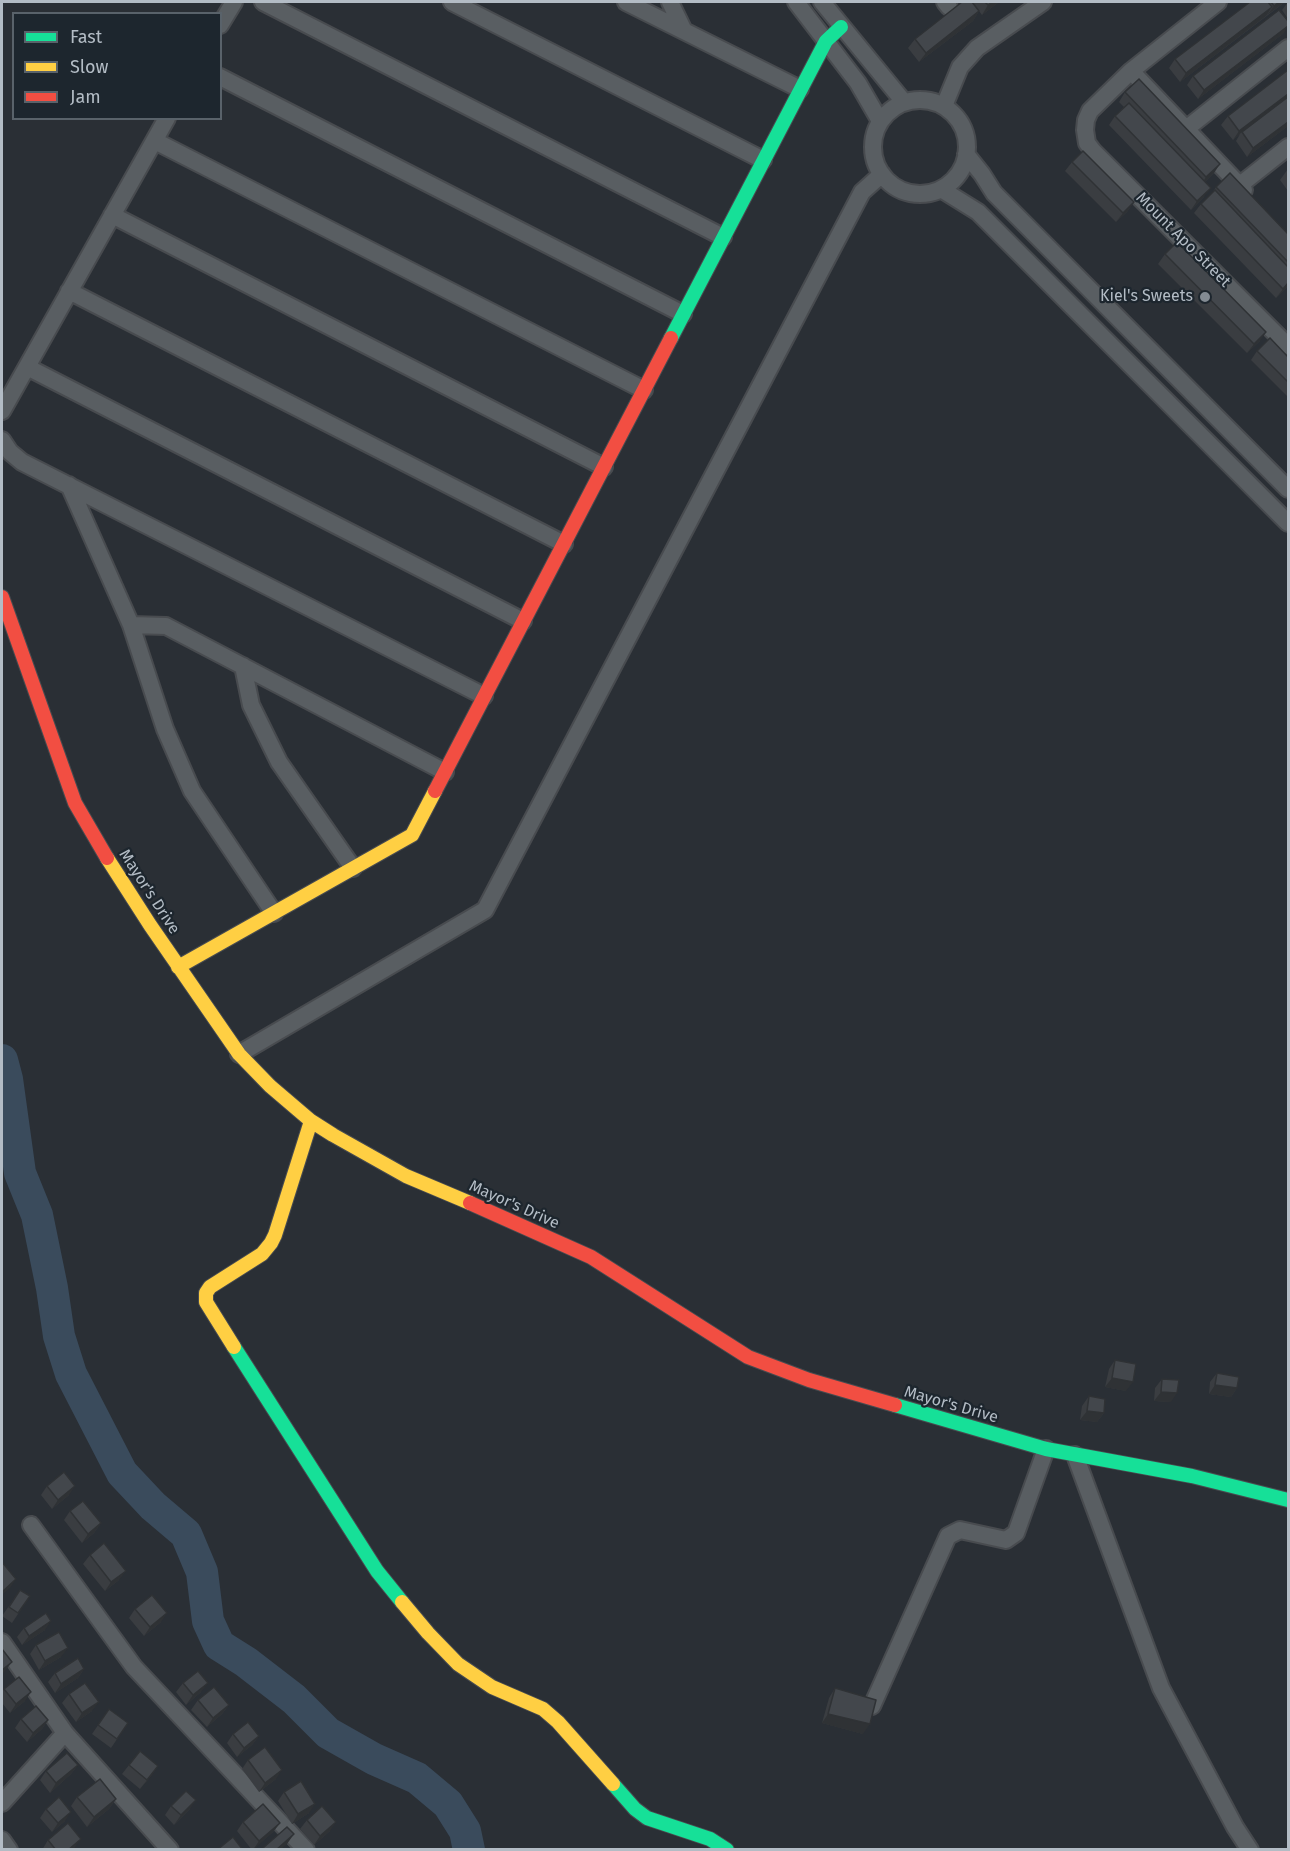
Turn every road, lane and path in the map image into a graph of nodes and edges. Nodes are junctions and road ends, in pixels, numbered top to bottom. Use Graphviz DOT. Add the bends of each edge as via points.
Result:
graph roads {
  1 [pos="234,2"];
  2 [pos="263,2"];
  3 [pos="452,2"];
  4 [pos="626,2"];
  5 [pos="670,2"];
  6 [pos="796,2"];
  7 [pos="822,2"];
  8 [pos="1043,2"];
  9 [pos="1218,2"];
  10 [pos="222,22"];
  11 [pos="841,27"];
  12 [pos="684,31"];
  13 [pos="826,41"];
  14 [pos="1288,48"];
  15 [pos="1131,71"];
  16 [pos="222,78"];
  17 [pos="800,89"];
  18 [pos="904,102"];
  19 [pos="944,106"];
  20 [pos="166,120"];
  21 [pos="880,121"];
  22 [pos="1186,129"];
  23 [pos="155,141"];
  24 [pos="1288,147"];
  25 [pos="966,154"];
  26 [pos="763,160"];
  27 [pos="882,174"];
  28 [pos="1240,185"];
  29 [pos="941,189"];
  30 [pos="1256,202"];
  31 [pos="112,215"];
  32 [pos="723,237"];
  33 [pos="69,291"];
  34 [pos="683,314"];
  35 [pos="1288,346"];
  36 [pos="27,367"];
  37 [pos="644,390"];
  38 [pos="2,411"];
  39 [pos="2,440"];
  40 [pos="604,467"];
  41 [pos="69,485"];
  42 [pos="1288,489"];
  43 [pos="1288,524"];
  44 [pos="564,544"];
  45 [pos="2,597"];
  46 [pos="524,621"];
  47 [pos="131,625"];
  48 [pos="243,666"];
  49 [pos="484,696"];
  50 [pos="445,772"];
  51 [pos="353,868"];
  52 [pos="274,913"];
  53 [pos="178,966"];
  54 [pos="239,1054"];
  55 [pos="311,1121"];
  56 [pos="1046,1449"];
  57 [pos="1075,1455"];
  58 [pos="1288,1500"];
  59 [pos="31,1525"];
  60 [pos="2,1642"];
  61 [pos="872,1706"];
  62 [pos="65,1733"];
  63 [pos="2,1803"];
  64 [pos="2,1840"];
  65 [pos="9,1850"];
  66 [pos="170,1850"];
  67 [pos="306,1850"];
  68 [pos="727,1850"];
  69 [pos="1250,1850"];
  1 -- 10 [label="street"];
  2 -- 32 [label="street"];
  3 -- 26 [label="street"];
  4 -- 12 [label="street"];
  5 -- 12 [label="street"];
  6 -- 13 [label="street"];
  7 -- 11 [label="street"];
  8 -- 19 [label="street" via="977,48 960,67"];
  9 -- 15 [label="street"];
  11 -- 13 [label="street"];
  11 -- 18 [label="street"];
  12 -- 17 [label="street"];
  13 -- 17 [label="street"];
  13 -- 21 [label="street" via="858,83"];
  14 -- 22 [label="street"];
  15 -- 22 [label="street"];
  15 -- 35 [label="street, Mount Apo Street" via="1090,111 1084,130 1087,143"];
  16 -- 34 [label="street"];
  17 -- 26 [label="street"];
  18 -- 19 [label="street" via="931,101"];
  18 -- 21 [label="street"];
  19 -- 25 [label="street" via="962,127"];
  20 -- 23 [label="street"];
  21 -- 27 [label="street" via="873,151"];
  22 -- 28 [label="street"];
  23 -- 31 [label="street"];
  23 -- 37 [label="street"];
  24 -- 28 [label="street"];
  25 -- 29 [label="street" via="962,168"];
  25 -- 42 [label="street" via="994,193"];
  26 -- 32 [label="street"];
  27 -- 29 [label="street" via="897,188 911,194"];
  27 -- 54 [label="street" via="862,192 485,910"];
  28 -- 30 [label="street"];
  29 -- 43 [label="street" via="978,212"];
  31 -- 33 [label="street"];
  31 -- 40 [label="street"];
  32 -- 34 [label="street"];
  33 -- 36 [label="street"];
  33 -- 44 [label="street"];
  34 -- 37 [label="street"];
  36 -- 38 [label="street"];
  36 -- 46 [label="street"];
  37 -- 40 [label="street"];
  39 -- 41 [label="street" via="22,462"];
  40 -- 44 [label="street"];
  41 -- 47 [label="street"];
  41 -- 49 [label="street"];
  44 -- 46 [label="street"];
  45 -- 53 [label="street, Mayor's Drive" via="75,803"];
  46 -- 49 [label="street"];
  47 -- 48 [label="street" via="166,626"];
  47 -- 52 [label="street" via="165,729 192,791"];
  48 -- 50 [label="street"];
  48 -- 51 [label="street" via="251,705 279,762"];
  49 -- 50 [label="street"];
  50 -- 51 [label="street" via="412,835"];
  51 -- 52 [label="street"];
  52 -- 53 [label="street"];
  53 -- 54 [label="street, Mayor's Drive"];
  54 -- 55 [label="street, Mayor's Drive"];
  55 -- 56 [label="street, Mayor's Drive" via="406,1176 591,1257 748,1358 809,1380"];
  55 -- 68 [label="street" via="271,1243 262,1254 210,1287 206,1302 377,1571 428,1634 458,1664 492,1687 543,1709 647,1818 710,1839"];
  56 -- 57 [label="street, Mayor's Drive"];
  56 -- 61 [label="street" via="1016,1533 1006,1540 960,1530 948,1536"];
  57 -- 58 [label="street, Mayor's Drive" via="1192,1476"];
  57 -- 69 [label="street" via="1161,1688"];
  59 -- 67 [label="street" via="134,1667"];
  60 -- 62 [label="street"];
  62 -- 63 [label="street"];
  62 -- 66 [label="street"];
  64 -- 65 [label="street"];
}
